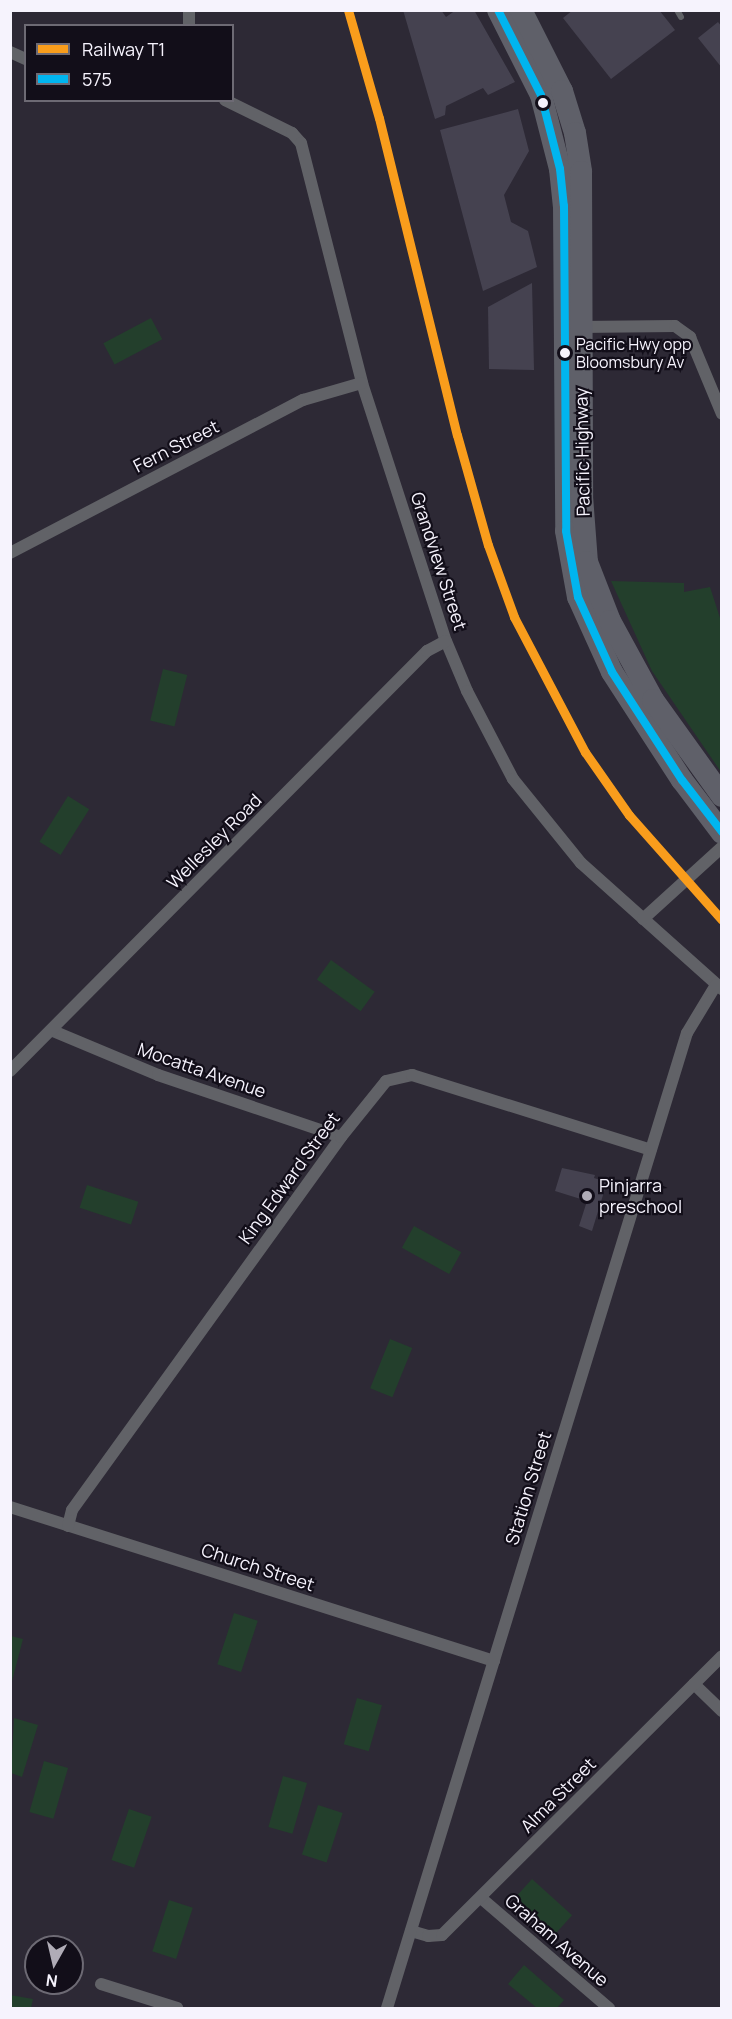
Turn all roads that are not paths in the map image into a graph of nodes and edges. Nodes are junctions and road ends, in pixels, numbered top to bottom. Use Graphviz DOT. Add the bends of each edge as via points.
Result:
graph roads {
  1 [pos="521,10"];
  2 [pos="498,11"];
  3 [pos="10,52"];
  4 [pos="24,58"];
  5 [pos="229,102"];
  6 [pos="573,327"];
  7 [pos="362,383"];
  8 [pos="722,414"];
  9 [pos="10,553"];
  10 [pos="446,641"];
  11 [pos="722,796"];
  12 [pos="722,833"];
  13 [pos="722,848"];
  14 [pos="643,919"];
  15 [pos="719,987"];
  16 [pos="52,1031"];
  17 [pos="10,1071"];
  18 [pos="341,1137"];
  19 [pos="651,1150"];
  20 [pos="10,1507"];
  21 [pos="68,1526"];
  22 [pos="722,1656"];
  23 [pos="494,1661"];
  24 [pos="694,1684"];
  25 [pos="722,1711"];
  26 [pos="481,1898"];
  27 [pos="411,1931"];
  28 [pos="101,1984"];
  29 [pos="177,2008"];
  30 [pos="387,2008"];
  31 [pos="609,2008"];
  1 -- 6 [label="highway, Pacific Highway" via="562,91 575,133 583,209"];
  2 -- 6 [label="highway, Pacific Highway" via="527,61 554,134"];
  3 -- 4 [label="street"];
  5 -- 7 [label="street, Grandview Street" via="292,133 301,143"];
  6 -- 8 [label="street" via="675,326 690,337"];
  6 -- 11 [label="highway, Pacific Highway" via="587,562 610,621 653,700"];
  6 -- 12 [label="highway, Pacific Highway" via="566,531 578,597 612,672 682,780"];
  7 -- 9 [label="street, Fern Street" via="303,400"];
  7 -- 10 [label="street, Grandview Street"];
  10 -- 14 [label="street, Grandview Street" via="513,779 581,863"];
  10 -- 16 [label="street, Wellesley Road" via="427,651"];
  13 -- 14 [label="street"];
  14 -- 15 [label="street, Grandview Street"];
  15 -- 19 [label="street, Station Street" via="687,1033"];
  16 -- 17 [label="street, Wellesley Road"];
  16 -- 18 [label="street, Mocatta Avenue" via="158,1075"];
  18 -- 19 [label="street, King Edward Street" via="376,1089 399,1076 412,1075"];
  18 -- 21 [label="street, King Edward Street" via="72,1510"];
  19 -- 23 [label="street, Station Street"];
  20 -- 21 [label="street, Church Street"];
  21 -- 23 [label="street, Church Street"];
  22 -- 24 [label="street, Alma Street"];
  23 -- 27 [label="street, Station Street"];
  24 -- 25 [label="street"];
  24 -- 26 [label="street, Alma Street"];
  26 -- 27 [label="street, Alma Street" via="442,1935"];
  26 -- 31 [label="street, Graham Avenue"];
  27 -- 30 [label="street, Station Street"];
  28 -- 29 [label="street"];
}
